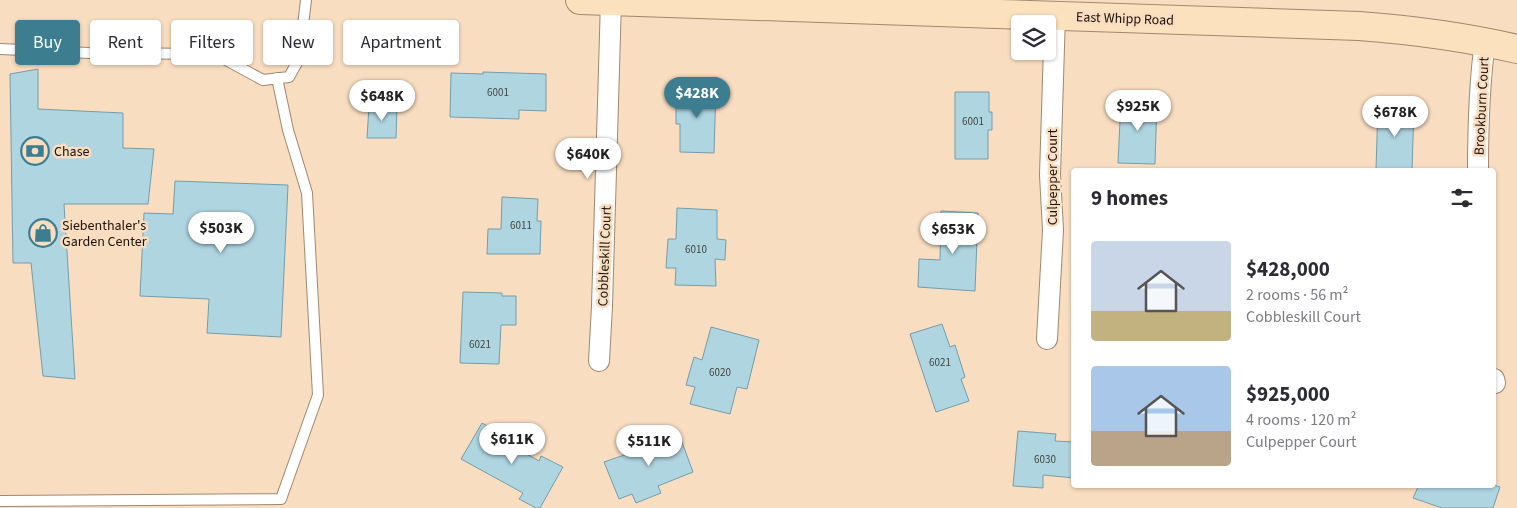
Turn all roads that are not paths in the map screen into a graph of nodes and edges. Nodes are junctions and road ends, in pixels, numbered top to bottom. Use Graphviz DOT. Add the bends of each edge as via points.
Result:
graph roads {
  1 [pos="306,0"];
  2 [pos="580,0"];
  3 [pos="611,1"];
  4 [pos="1055,15"];
  5 [pos="1056,15"];
  6 [pos="1485,42"];
  7 [pos="0,49"];
  8 [pos="1517,49"];
  9 [pos="1054,60"];
  10 [pos="277,78"];
  11 [pos="1478,168"];
  12 [pos="1047,339"];
  13 [pos="599,361"];
  14 [pos="0,501"];
  1 -- 10 [label="lane" via="299,59 289,77"];
  2 -- 3 [label="main road, East Whipp Road"];
  3 -- 4 [label="main road, East Whipp Road"];
  3 -- 13 [label="street, Cobbleskill Court"];
  5 -- 6 [label="main road, East Whipp Road" via="1360,26"];
  6 -- 8 [label="main road, East Whipp Road"];
  6 -- 11 [label="street, Brookburn Court" via="1478,117"];
  7 -- 10 [label="lane" via="215,54 263,80"];
  9 -- 12 [label="street, Culpepper Court" via="1050,175 1053,230"];
  10 -- 14 [label="lane" via="307,193 318,395 281,499"];
}
